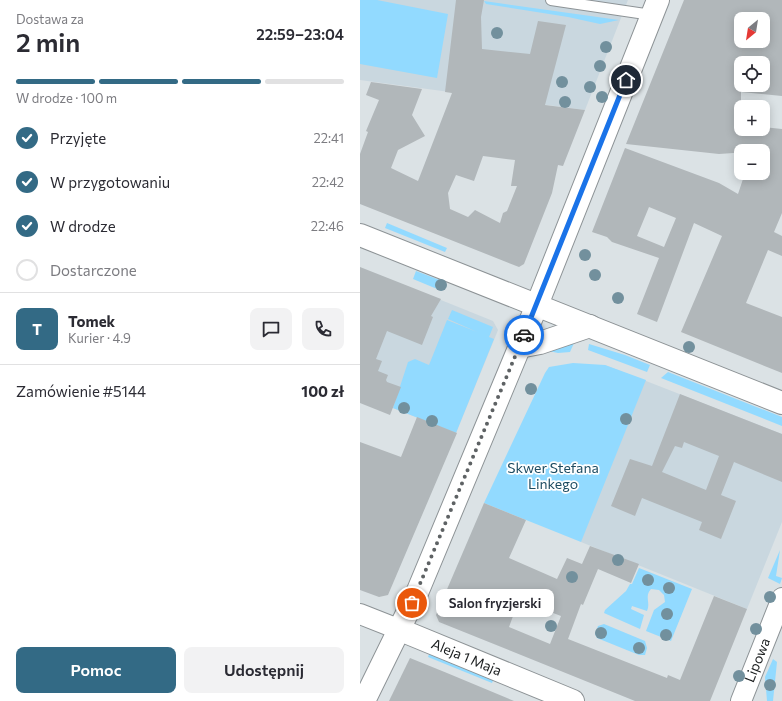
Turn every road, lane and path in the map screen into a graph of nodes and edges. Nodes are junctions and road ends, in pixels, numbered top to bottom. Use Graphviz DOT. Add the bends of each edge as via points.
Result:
graph roads {
  1 [pos="551,0"];
  2 [pos="655,8"];
  3 [pos="360,235"];
  4 [pos="537,305"];
  5 [pos="590,326"];
  6 [pos="519,347"];
  7 [pos="782,403"];
  8 [pos="782,598"];
  9 [pos="360,614"];
  10 [pos="398,629"];
  11 [pos="364,701"];
  12 [pos="573,701"];
  13 [pos="741,701"];
  1 -- 2 [label="lane"];
  2 -- 4 [label="street"];
  3 -- 4 [label="street"];
  4 -- 5 [label="street"];
  4 -- 6 [label="street"];
  5 -- 6 [label="street" via="540,343"];
  5 -- 7 [label="street"];
  6 -- 10 [label="street" via="417,593"];
  8 -- 13 [label="street, Lipowa"];
  9 -- 10 [label="street, Aleja 1 Maja"];
  10 -- 11 [label="street"];
  10 -- 12 [label="street, Aleja 1 Maja"];
}
